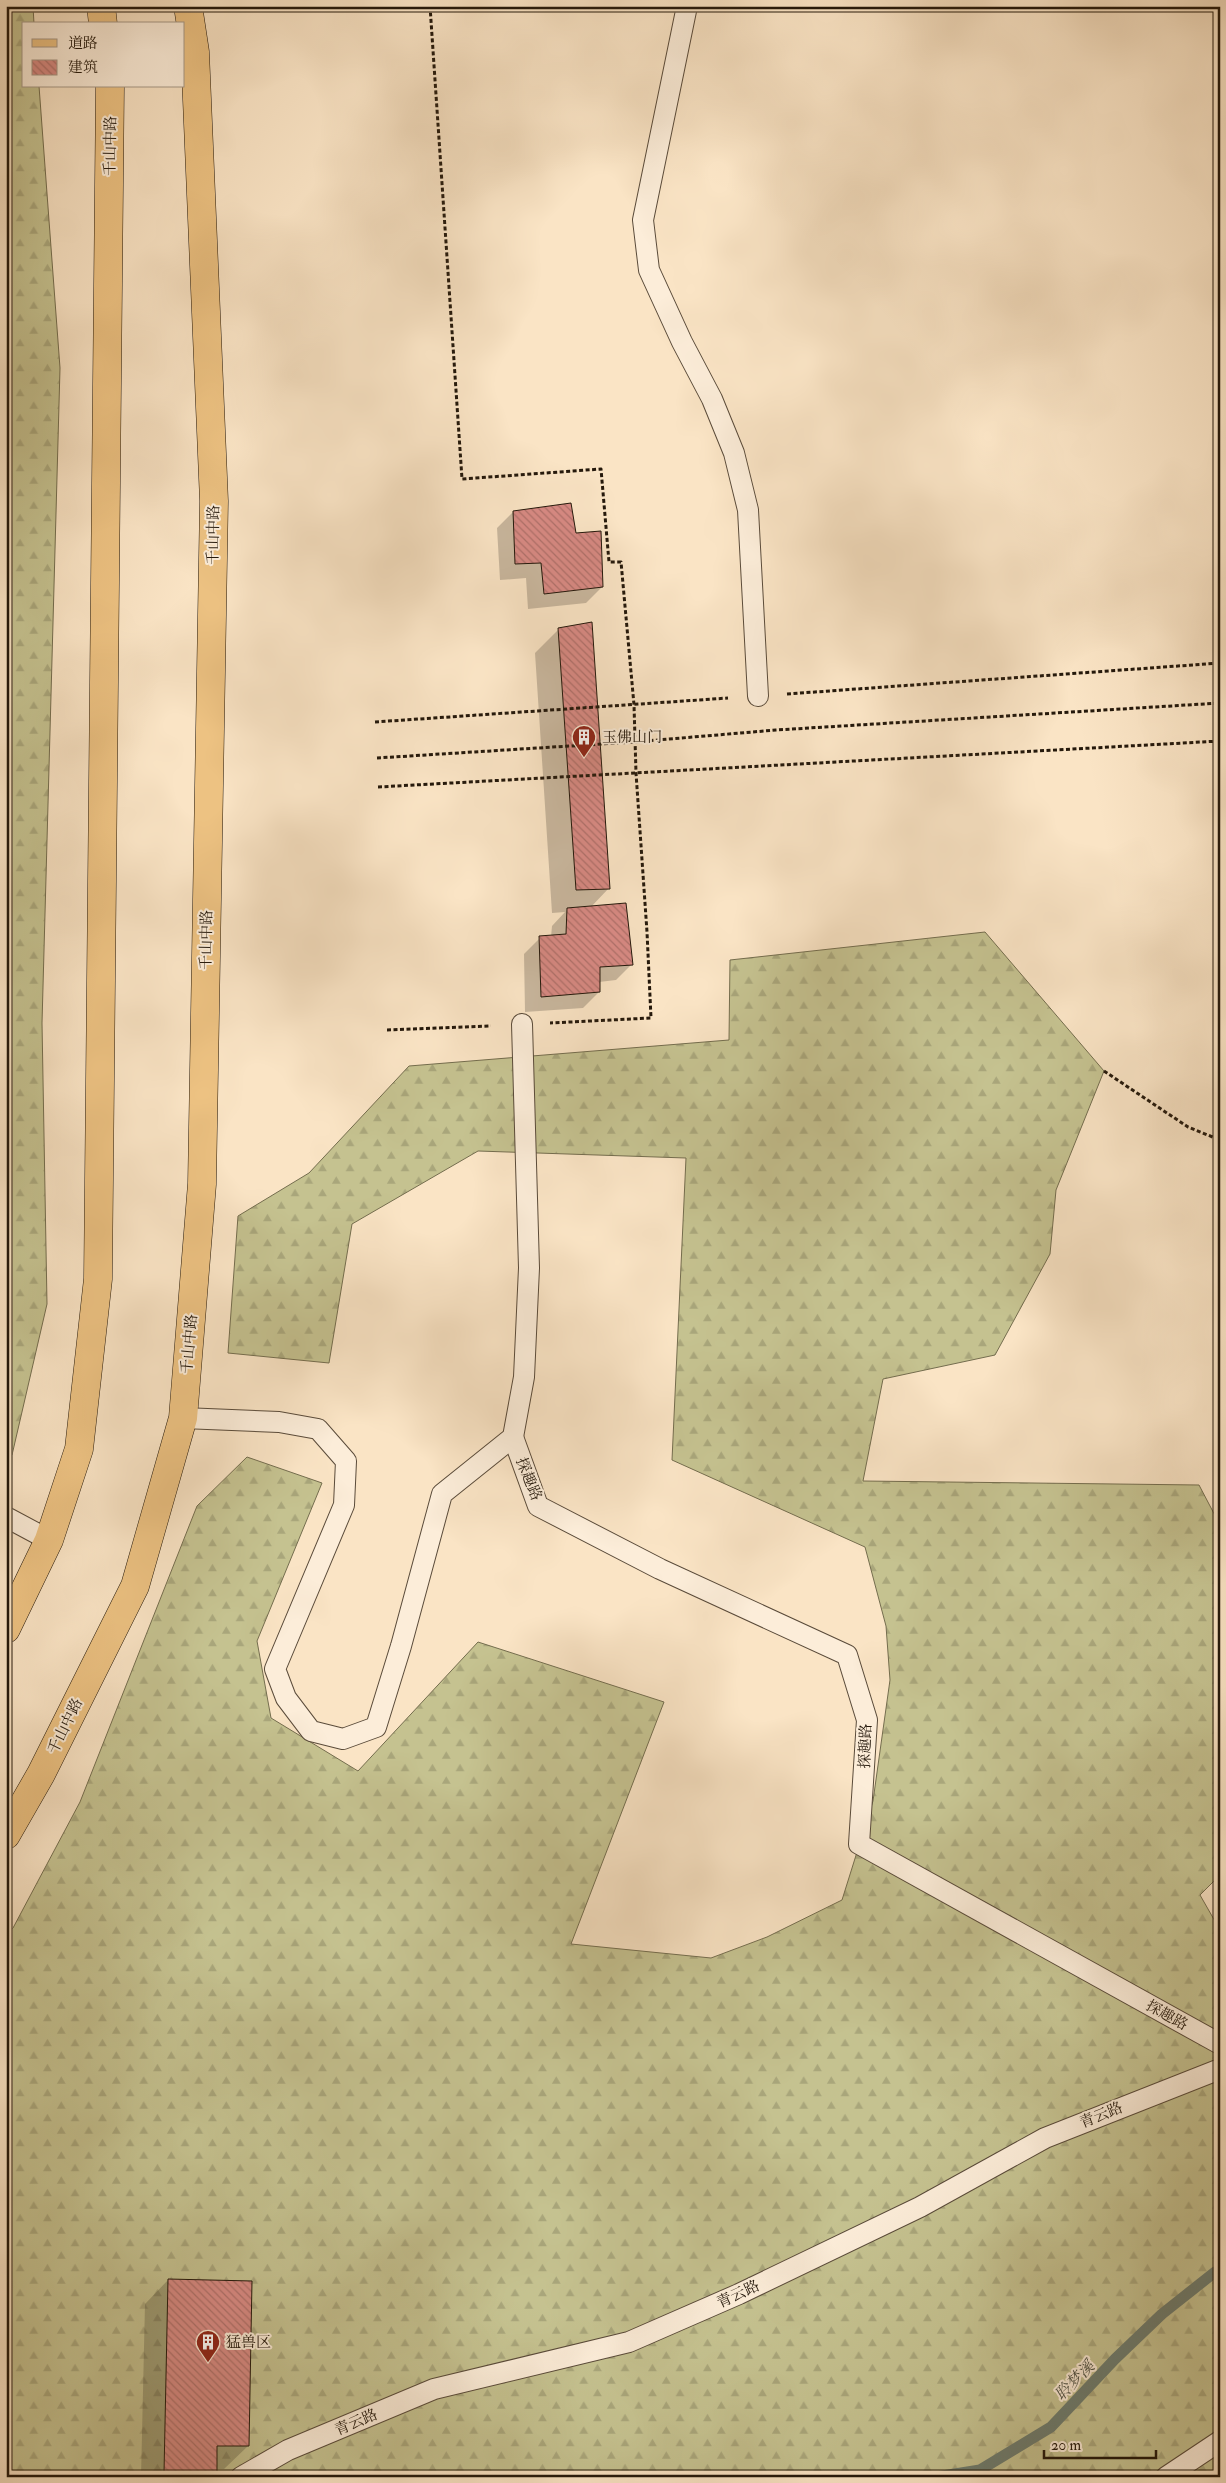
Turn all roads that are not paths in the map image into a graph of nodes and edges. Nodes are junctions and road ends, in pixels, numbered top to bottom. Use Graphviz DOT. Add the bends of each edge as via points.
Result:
graph roads {
  1 [pos="101,6"];
  2 [pos="188,6"];
  3 [pos="687,6"];
  4 [pos="103,22"];
  5 [pos="110,88"];
  6 [pos="758,696"];
  7 [pos="522,1024"];
  8 [pos="183,1418"];
  9 [pos="513,1437"];
  10 [pos="6,1517"];
  11 [pos="50,1540"];
  12 [pos="6,1629"];
  13 [pos="6,1835"];
  14 [pos="1220,2044"];
  15 [pos="1220,2068"];
  16 [pos="1220,2441"];
  17 [pos="241,2477"];
  18 [pos="1166,2477"];
  1 -- 4 [label="main road"];
  2 -- 8 [label="main road, 千山中路" via="195,52 214,501 202,1184"];
  3 -- 6 [label="lane" via="644,220 649,270 712,398 734,453 748,510"];
  5 -- 11 [label="main road, 千山中路" via="98,1279 79,1449"];
  7 -- 9 [label="lane" via="529,1268 524,1377"];
  8 -- 9 [label="lane" via="279,1422 318,1429 346,1461 344,1505 275,1669 286,1698 311,1731 343,1739 376,1727 442,1494"];
  8 -- 13 [label="main road, 千山中路" via="135,1586 41,1774"];
  9 -- 14 [label="lane, 探趣路" via="538,1506 660,1570 847,1655 867,1720 859,1844"];
  10 -- 11 [label="lane"];
  11 -- 12 [label="main road, 千山中路"];
  15 -- 17 [label="lane, 青云路" via="1045,2138 911,2211 739,2294 629,2342 434,2389 288,2450"];
  16 -- 18 [label="lane"];
}
